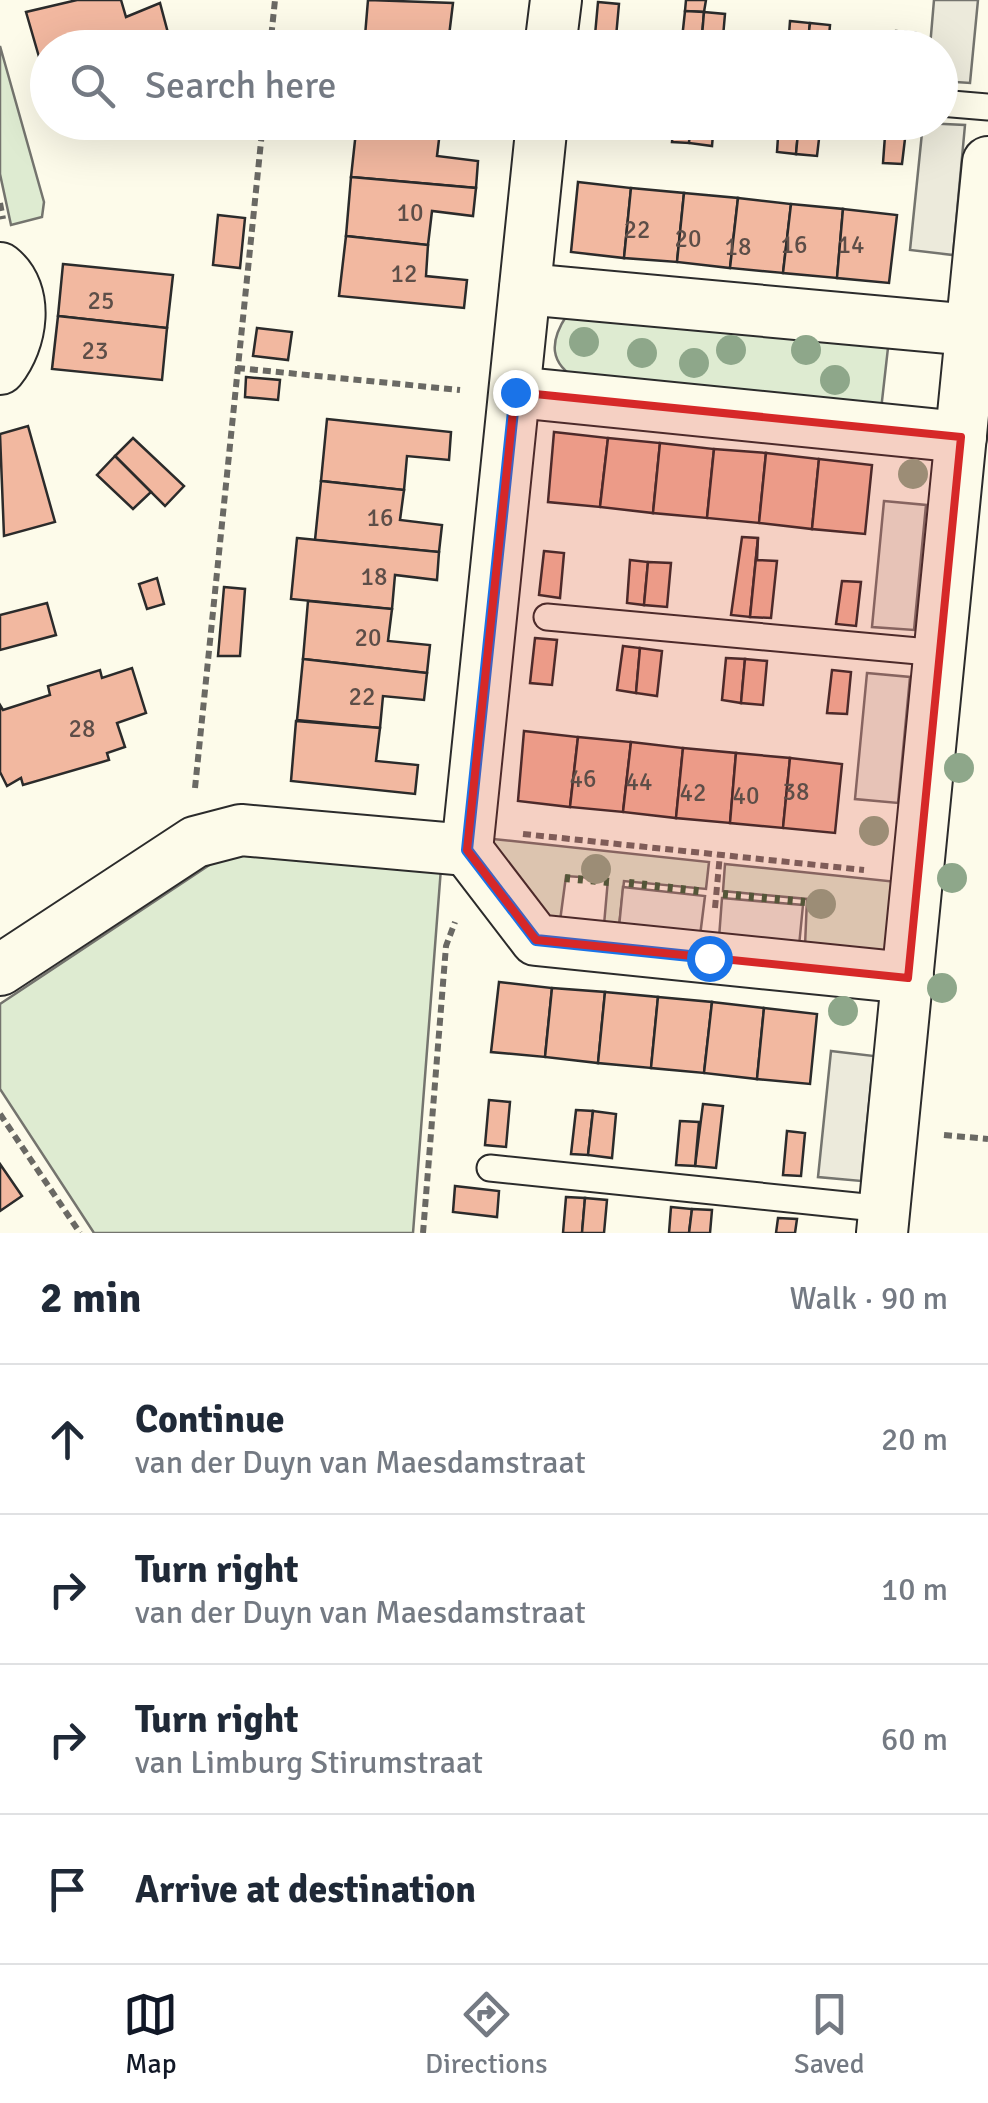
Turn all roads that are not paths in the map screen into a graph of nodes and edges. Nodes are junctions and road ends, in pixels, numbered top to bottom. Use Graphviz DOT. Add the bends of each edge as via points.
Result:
graph roads {
  1 [pos="556,0"];
  2 [pos="552,30"];
  3 [pos="958,104"];
  4 [pos="988,107"];
  5 [pos="540,140"];
  6 [pos="988,162"];
  7 [pos="0,268"];
  8 [pos="525,289"];
  9 [pos="971,330"];
  10 [pos="0,369"];
  11 [pos="515,394"];
  12 [pos="961,436"];
  13 [pos="547,616"];
  14 [pos="940,653"];
  15 [pos="469,840"];
  16 [pos="0,970"];
  17 [pos="908,978"];
  18 [pos="490,1168"];
  19 [pos="884,1221"];
  1 -- 2 [label="street"];
  3 -- 4 [label="lane"];
  5 -- 8 [label="street"];
  6 -- 9 [label="street"];
  7 -- 10 [label="street" via="19,302 16,340"];
  8 -- 9 [label="street"];
  8 -- 11 [label="street"];
  9 -- 12 [label="street"];
  11 -- 12 [label="street"];
  11 -- 15 [label="street"];
  12 -- 14 [label="street"];
  13 -- 14 [label="lane"];
  14 -- 17 [label="street"];
  15 -- 16 [label="street" via="241,830 195,842"];
  15 -- 17 [label="street" via="496,890 536,940"];
  17 -- 19 [label="street"];
  18 -- 19 [label="lane"];
}
